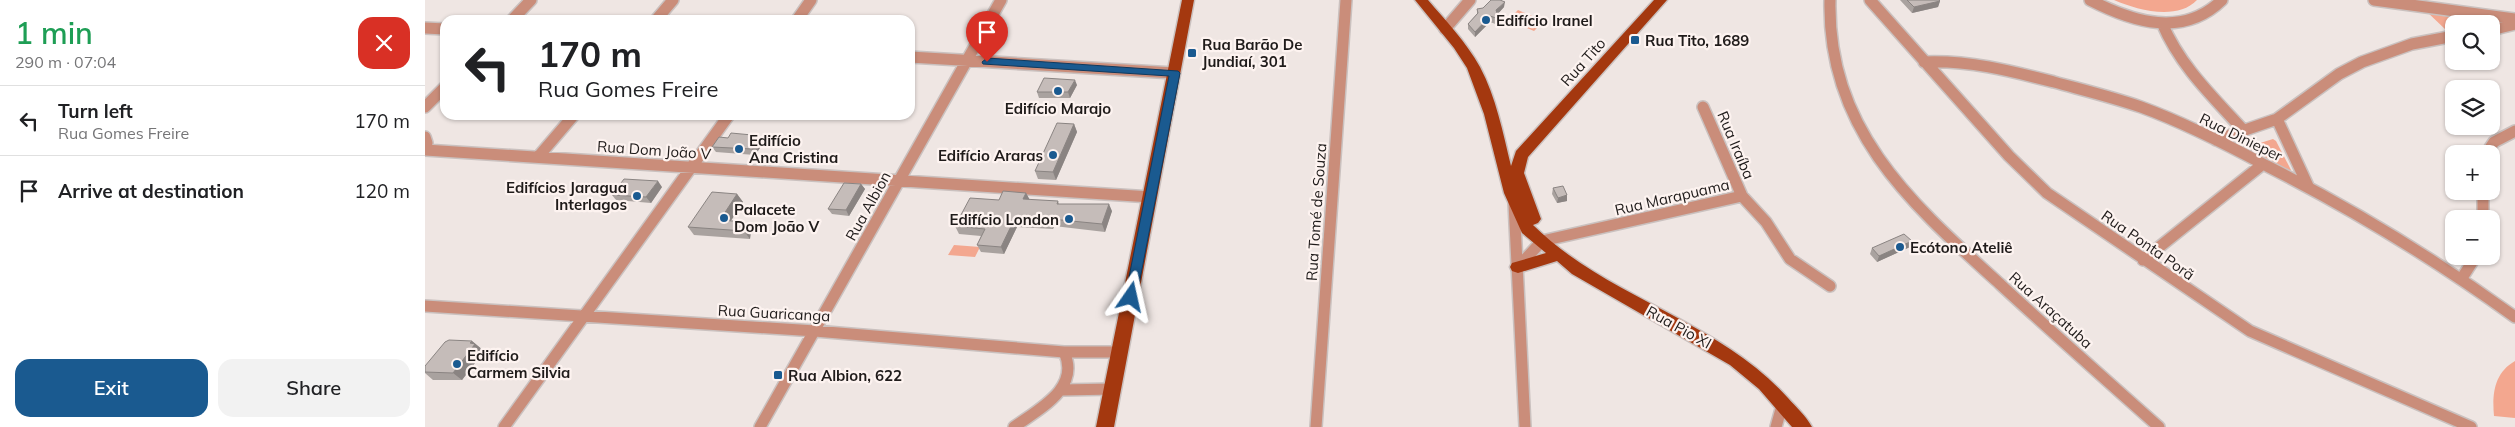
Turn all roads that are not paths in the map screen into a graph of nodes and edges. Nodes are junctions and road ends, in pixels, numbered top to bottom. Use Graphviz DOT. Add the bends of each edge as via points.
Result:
graph roads {
  1 [pos="531,0"];
  2 [pos="673,0"];
  3 [pos="811,0"];
  4 [pos="1001,0"];
  5 [pos="1188,0"];
  6 [pos="1346,0"];
  7 [pos="1421,0"];
  8 [pos="1661,0"];
  9 [pos="1830,0"];
  10 [pos="1870,0"];
  11 [pos="2090,0"];
  12 [pos="2222,0"];
  13 [pos="2374,0"];
  14 [pos="1467,3"];
  15 [pos="517,15"];
  16 [pos="660,15"];
  17 [pos="800,15"];
  18 [pos="2515,19"];
  19 [pos="2162,23"];
  20 [pos="2515,24"];
  21 [pos="1443,26"];
  22 [pos="425,28"];
  23 [pos="2500,28"];
  24 [pos="440,29"];
  25 [pos="2445,38"];
  26 [pos="915,58"];
  27 [pos="967,61"];
  28 [pos="1924,62"];
  29 [pos="1175,73"];
  30 [pos="440,92"];
  31 [pos="425,107"];
  32 [pos="1703,107"];
  33 [pos="2277,119"];
  34 [pos="571,120"];
  35 [pos="726,120"];
  36 [pos="2244,131"];
  37 [pos="2515,131"];
  38 [pos="425,137"];
  39 [pos="2216,140"];
  40 [pos="1499,145"];
  41 [pos="2492,145"];
  42 [pos="1529,146"];
  43 [pos="425,149"];
  44 [pos="538,157"];
  45 [pos="2263,164"];
  46 [pos="693,167"];
  47 [pos="899,181"];
  48 [pos="2308,186"];
  49 [pos="1742,196"];
  50 [pos="1151,197"];
  51 [pos="1514,201"];
  52 [pos="1542,241"];
  53 [pos="1558,255"];
  54 [pos="2143,260"];
  55 [pos="2470,265"];
  56 [pos="1518,267"];
  57 [pos="2462,278"];
  58 [pos="1830,286"];
  59 [pos="425,306"];
  60 [pos="586,316"];
  61 [pos="2515,317"];
  62 [pos="815,330"];
  63 [pos="1064,352"];
  64 [pos="1121,352"];
  65 [pos="1113,389"];
  66 [pos="1062,390"];
  67 [pos="1783,402"];
  68 [pos="504,427"];
  69 [pos="760,427"];
  70 [pos="1014,427"];
  71 [pos="1105,427"];
  72 [pos="1316,427"];
  73 [pos="1525,427"];
  74 [pos="1776,427"];
  75 [pos="1803,427"];
  76 [pos="2159,427"];
  77 [pos="2471,427"];
  1 -- 15 [label="street"];
  2 -- 16 [label="street"];
  3 -- 17 [label="street"];
  4 -- 27 [label="street, Rua Albion"];
  5 -- 29 [label="main road"];
  6 -- 72 [label="street, Rua Tomé de Souza"];
  7 -- 21 [label="main road, Rua Pio XI"];
  8 -- 42 [label="main road, Rua Tito"];
  9 -- 76 [label="street, Rua Araçatuba" via="1833,53 1843,89 1866,136 1899,188 1938,228"];
  10 -- 28 [label="street, Rua Ponta Porã"];
  11 -- 19 [label="street" via="2132,18"];
  12 -- 19 [label="street" via="2209,14 2191,20"];
  13 -- 18 [label="street"];
  14 -- 21 [label="street"];
  19 -- 36 [label="street" via="2174,48"];
  20 -- 23 [label="street"];
  21 -- 40 [label="main road, Rua Pio XI" via="1474,68"];
  22 -- 24 [label="street"];
  25 -- 33 [label="street" via="2412,44 2362,62 2339,74"];
  26 -- 27 [label="street"];
  27 -- 29 [label="street"];
  27 -- 47 [label="street, Rua Albion"];
  28 -- 39 [label="street, Rua Dinieper" via="1944,60 1981,66 2089,92 2130,104"];
  28 -- 54 [label="street, Rua Ponta Porã" via="2027,175 2047,193"];
  29 -- 50 [label="main road"];
  30 -- 31 [label="street"];
  32 -- 49 [label="street, Rua Iraíba"];
  33 -- 36 [label="street"];
  33 -- 48 [label="street"];
  34 -- 44 [label="street"];
  35 -- 46 [label="street"];
  36 -- 39 [label="street"];
  37 -- 41 [label="street"];
  38 -- 43 [label="street"];
  39 -- 45 [label="street, Rua Dinieper"];
  40 -- 42 [label="main road"];
  40 -- 51 [label="main road, Rua Pio XI"];
  42 -- 52 [label="main road, Rua Pio XI" via="1518,161 1517,173"];
  43 -- 44 [label="street, Rua Dom João V"];
  44 -- 46 [label="street, Rua Dom João V"];
  45 -- 48 [label="street, Rua Dinieper"];
  45 -- 54 [label="street"];
  46 -- 47 [label="street, Rua Dom João V"];
  46 -- 60 [label="street"];
  47 -- 50 [label="street, Rua Dom João V"];
  47 -- 62 [label="street, Rua Albion"];
  48 -- 57 [label="street, Rua Dinieper"];
  49 -- 52 [label="street, Rua Marapuama"];
  49 -- 58 [label="street, Rua Marapuama" via="1766,222 1790,259"];
  50 -- 64 [label="main road"];
  51 -- 52 [label="main road, Rua Pio XI" via="1524,224"];
  51 -- 56 [label="street"];
  52 -- 53 [label="main road, Rua Pio XI"];
  52 -- 56 [label="street"];
  53 -- 56 [label="main road"];
  53 -- 67 [label="main road, Rua Pio XI" via="1736,360"];
  54 -- 77 [label="street, Rua Ponta Porã" via="2250,332"];
  55 -- 57 [label="street"];
  56 -- 73 [label="street"];
  57 -- 61 [label="street, Rua Dinieper"];
  59 -- 60 [label="street, Rua Guaricanga"];
  60 -- 62 [label="street, Rua Guaricanga"];
  60 -- 68 [label="street"];
  62 -- 63 [label="street, Rua Guaricanga"];
  62 -- 69 [label="street, Rua Albion"];
  63 -- 64 [label="street, Rua Guaricanga"];
  63 -- 66 [label="street" via="1071,370"];
  64 -- 65 [label="main road"];
  65 -- 66 [label="street"];
  65 -- 71 [label="main road"];
  66 -- 70 [label="street"];
  67 -- 74 [label="street"];
  67 -- 75 [label="main road, Rua Pio XI"];
}
